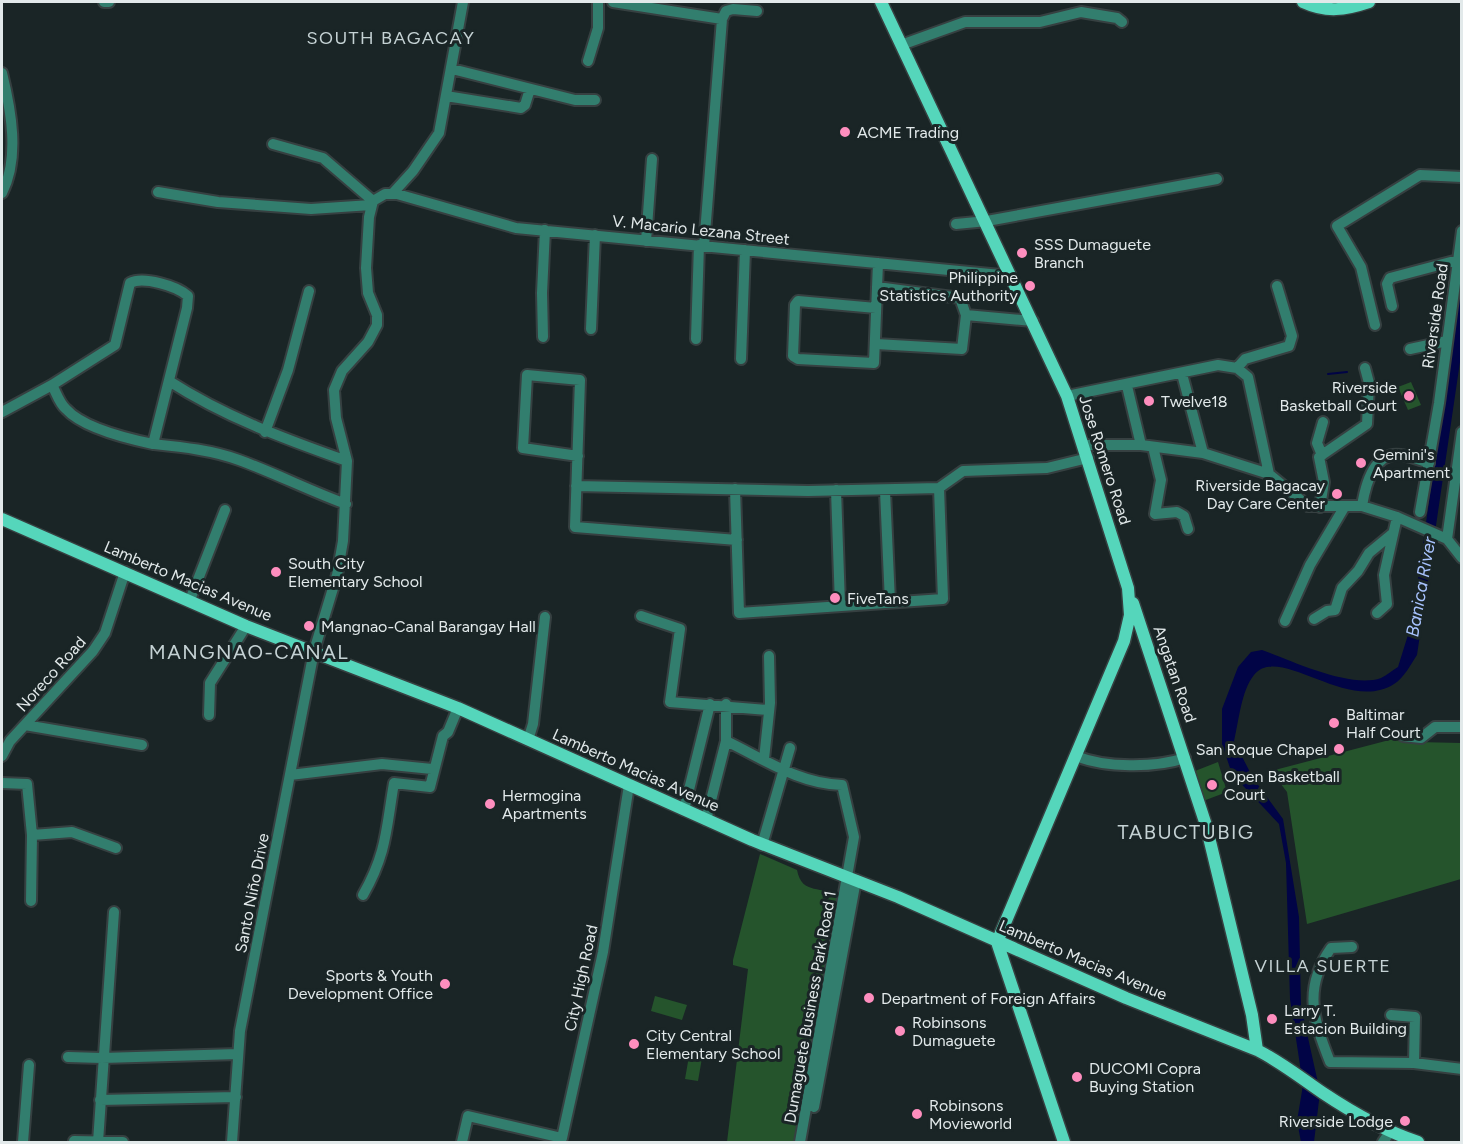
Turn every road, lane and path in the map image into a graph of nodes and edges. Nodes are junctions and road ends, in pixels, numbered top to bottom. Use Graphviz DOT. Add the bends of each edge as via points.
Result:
graph roads {
  1 [pos="463,2"];
  2 [pos="598,2"];
  3 [pos="613,2"];
  4 [pos="881,2"];
  5 [pos="1303,2"];
  6 [pos="1369,2"];
  7 [pos="757,11"];
  8 [pos="722,19"];
  9 [pos="1122,22"];
  10 [pos="902,45"];
  11 [pos="588,61"];
  12 [pos="452,69"];
  13 [pos="2,73"];
  14 [pos="530,89"];
  15 [pos="446,96"];
  16 [pos="596,100"];
  17 [pos="273,144"];
  18 [pos="652,159"];
  19 [pos="1461,177"];
  20 [pos="1217,179"];
  21 [pos="158,192"];
  22 [pos="2,193"];
  23 [pos="393,193"];
  24 [pos="372,203"];
  25 [pos="987,222"];
  26 [pos="956,224"];
  27 [pos="545,230"];
  28 [pos="1461,231"];
  29 [pos="595,235"];
  30 [pos="646,241"];
  31 [pos="701,245"];
  32 [pos="745,250"];
  33 [pos="1458,260"];
  34 [pos="878,263"];
  35 [pos="1011,276"];
  36 [pos="1277,286"];
  37 [pos="877,287"];
  38 [pos="309,291"];
  39 [pos="1392,306"];
  40 [pos="876,308"];
  41 [pos="966,315"];
  42 [pos="1033,321"];
  43 [pos="1375,326"];
  44 [pos="591,329"];
  45 [pos="543,337"];
  46 [pos="696,339"];
  47 [pos="1447,341"];
  48 [pos="876,344"];
  49 [pos="1410,349"];
  50 [pos="741,359"];
  51 [pos="1237,368"];
  52 [pos="1365,368"];
  53 [pos="1182,374"];
  54 [pos="169,381"];
  55 [pos="52,385"];
  56 [pos="1127,386"];
  57 [pos="1067,396"];
  58 [pos="2,412"];
  59 [pos="1323,422"];
  60 [pos="265,432"];
  61 [pos="1461,432"];
  62 [pos="153,444"];
  63 [pos="1084,445"];
  64 [pos="1141,445"];
  65 [pos="1153,447"];
  66 [pos="1203,453"];
  67 [pos="1322,455"];
  68 [pos="578,456"];
  69 [pos="1088,458"];
  70 [pos="348,461"];
  71 [pos="1429,463"];
  72 [pos="1269,474"];
  73 [pos="576,486"];
  74 [pos="939,488"];
  75 [pos="735,489"];
  76 [pos="836,490"];
  77 [pos="885,491"];
  78 [pos="346,504"];
  79 [pos="1345,506"];
  80 [pos="1320,507"];
  81 [pos="1362,507"];
  82 [pos="225,510"];
  83 [pos="1420,512"];
  84 [pos="1397,517"];
  85 [pos="2,519"];
  86 [pos="1188,529"];
  87 [pos="1392,534"];
  88 [pos="1446,538"];
  89 [pos="737,540"];
  90 [pos="1461,558"];
  91 [pos="125,572"];
  92 [pos="1128,588"];
  93 [pos="190,600"];
  94 [pos="890,602"];
  95 [pos="840,605"];
  96 [pos="1377,613"];
  97 [pos="641,616"];
  98 [pos="545,617"];
  99 [pos="1314,619"];
  100 [pos="1285,621"];
  101 [pos="246,626"];
  102 [pos="314,651"];
  103 [pos="769,657"];
  104 [pos="710,704"];
  105 [pos="726,704"];
  106 [pos="458,708"];
  107 [pos="768,710"];
  108 [pos="209,715"];
  109 [pos="25,725"];
  110 [pos="1461,727"];
  111 [pos="1403,736"];
  112 [pos="528,740"];
  113 [pos="726,741"];
  114 [pos="142,745"];
  115 [pos="790,748"];
  116 [pos="2,756"];
  117 [pos="1076,756"];
  118 [pos="1185,758"];
  119 [pos="764,759"];
  120 [pos="432,769"];
  121 [pos="784,772"];
  122 [pos="290,775"];
  123 [pos="2,783"];
  124 [pos="628,785"];
  125 [pos="684,810"];
  126 [pos="706,820"];
  127 [pos="32,835"];
  128 [pos="762,844"];
  129 [pos="116,848"];
  130 [pos="852,879"];
  131 [pos="363,895"];
  132 [pos="31,901"];
  133 [pos="114,912"];
  134 [pos="997,942"];
  135 [pos="1352,946"];
  136 [pos="1390,1016"];
  137 [pos="1257,1050"];
  138 [pos="238,1054"];
  139 [pos="68,1057"];
  140 [pos="102,1058"];
  141 [pos="1414,1063"];
  142 [pos="29,1065"];
  143 [pos="1461,1069"];
  144 [pos="236,1097"];
  145 [pos="100,1100"];
  146 [pos="534,1137"];
  147 [pos="1387,1138"];
  148 [pos="74,1141"];
  149 [pos="98,1142"];
  150 [pos="23,1143"];
  151 [pos="123,1143"];
  152 [pos="232,1143"];
  153 [pos="462,1143"];
  154 [pos="800,1143"];
  155 [pos="807,1143"];
  156 [pos="1064,1143"];
  157 [pos="1418,1143"];
  1 -- 12 [label="street"];
  2 -- 11 [label="street" via="598,28"];
  3 -- 8 [label="street"];
  4 -- 10 [label="main road, Jose Romero Road"];
  5 -- 6 [label="main road" via="1330,11"];
  7 -- 8 [label="street" via="729,10"];
  8 -- 31 [label="street"];
  9 -- 10 [label="street" via="1081,12 1040,22 965,22"];
  10 -- 25 [label="main road, Jose Romero Road"];
  12 -- 14 [label="street"];
  12 -- 15 [label="street"];
  13 -- 22 [label="street" via="12,128 10,165"];
  14 -- 15 [label="street" via="521,108"];
  14 -- 16 [label="street" via="575,100"];
  15 -- 23 [label="street" via="438,133"];
  17 -- 24 [label="street" via="323,158"];
  18 -- 30 [label="street"];
  19 -- 43 [label="street" via="1420,175 1337,226 1361,267"];
  20 -- 25 [label="street"];
  21 -- 24 [label="street" via="218,202 311,209"];
  23 -- 24 [label="street" via="381,195"];
  23 -- 27 [label="street, V. Macario Lezana Street" via="516,228"];
  24 -- 70 [label="street, Santo Niño Drive" via="366,276 377,325 368,342 342,371 334,390 336,418"];
  25 -- 26 [label="street"];
  25 -- 35 [label="main road, Jose Romero Road"];
  27 -- 29 [label="street, V. Macario Lezana Street"];
  27 -- 45 [label="street"];
  28 -- 33 [label="street, Riverside Road"];
  29 -- 30 [label="street, V. Macario Lezana Street"];
  29 -- 44 [label="street"];
  30 -- 31 [label="street, V. Macario Lezana Street"];
  31 -- 32 [label="street, V. Macario Lezana Street"];
  31 -- 46 [label="street"];
  32 -- 34 [label="street, V. Macario Lezana Street"];
  32 -- 50 [label="street"];
  33 -- 39 [label="street" via="1390,278 1387,284"];
  33 -- 47 [label="street, Riverside Road"];
  34 -- 35 [label="street, V. Macario Lezana Street"];
  34 -- 37 [label="street"];
  35 -- 42 [label="main road, Jose Romero Road"];
  36 -- 51 [label="street" via="1292,336 1289,346 1245,359"];
  37 -- 40 [label="street"];
  37 -- 41 [label="street" via="960,297"];
  38 -- 60 [label="street" via="291,362"];
  40 -- 48 [label="street"];
  40 -- 48 [label="street" via="798,301 793,356 873,363"];
  41 -- 42 [label="street"];
  41 -- 48 [label="street" via="962,349"];
  42 -- 57 [label="main road, Jose Romero Road"];
  47 -- 49 [label="street"];
  47 -- 71 [label="street, Riverside Road"];
  51 -- 53 [label="street" via="1218,365"];
  51 -- 72 [label="street" via="1248,377"];
  52 -- 67 [label="street" via="1369,383 1367,424"];
  53 -- 56 [label="street"];
  53 -- 66 [label="street"];
  54 -- 55 [label="street" via="188,296 182,290 137,280 130,283 115,345"];
  54 -- 60 [label="street" via="204,403"];
  54 -- 62 [label="street"];
  55 -- 58 [label="street"];
  55 -- 62 [label="street" via="64,409 75,417 112,433"];
  56 -- 57 [label="street"];
  56 -- 64 [label="street"];
  57 -- 63 [label="main road, Jose Romero Road"];
  59 -- 67 [label="street" via="1317,443"];
  60 -- 70 [label="street"];
  61 -- 88 [label="street"];
  62 -- 78 [label="street" via="192,448 239,460"];
  63 -- 64 [label="street"];
  63 -- 69 [label="main road, Jose Romero Road"];
  64 -- 65 [label="street"];
  65 -- 66 [label="street"];
  65 -- 86 [label="street" via="1161,480 1155,514 1177,512 1184,516"];
  66 -- 72 [label="street"];
  67 -- 80 [label="street"];
  68 -- 68 [label="street" via="523,448 527,375 580,380"];
  68 -- 73 [label="street"];
  69 -- 74 [label="street" via="1047,468 963,471"];
  69 -- 92 [label="main road, Jose Romero Road"];
  70 -- 78 [label="street, Santo Niño Drive"];
  71 -- 81 [label="street" via="1399,454 1382,461 1366,480"];
  71 -- 83 [label="street, Riverside Road"];
  72 -- 80 [label="street" via="1302,503"];
  73 -- 75 [label="street"];
  73 -- 89 [label="street" via="575,527"];
  74 -- 77 [label="street"];
  74 -- 94 [label="street" via="943,599"];
  75 -- 76 [label="street"];
  75 -- 89 [label="street"];
  76 -- 77 [label="street"];
  76 -- 95 [label="street"];
  77 -- 94 [label="street"];
  78 -- 102 [label="street, Santo Niño Drive" via="337,575"];
  79 -- 80 [label="street"];
  79 -- 81 [label="street"];
  79 -- 100 [label="street" via="1305,574"];
  81 -- 84 [label="street"];
  82 -- 93 [label="street"];
  84 -- 87 [label="street"];
  84 -- 88 [label="street"];
  85 -- 91 [label="main road, Lamberto Macias Avenue"];
  87 -- 96 [label="street" via="1384,575 1388,604"];
  87 -- 99 [label="street" via="1369,553 1342,588 1335,610"];
  88 -- 90 [label="street"];
  89 -- 95 [label="street" via="739,613"];
  91 -- 93 [label="main road, Lamberto Macias Avenue"];
  91 -- 109 [label="street, Noreco Road" via="105,633"];
  92 -- 117 [label="main road, Jose Romero Road" via="1130,615 1124,641"];
  92 -- 118 [label="main road, Angatan Road"];
  93 -- 101 [label="main road, Lamberto Macias Avenue"];
  94 -- 95 [label="street"];
  97 -- 104 [label="street" via="680,629 670,702"];
  98 -- 112 [label="street"];
  101 -- 102 [label="main road, Lamberto Macias Avenue"];
  101 -- 108 [label="street" via="210,683"];
  102 -- 106 [label="main road, Lamberto Macias Avenue"];
  102 -- 122 [label="street, Santo Niño Drive"];
  103 -- 107 [label="street"];
  104 -- 105 [label="street"];
  104 -- 125 [label="street"];
  105 -- 107 [label="street"];
  105 -- 113 [label="street"];
  106 -- 112 [label="main road, Lamberto Macias Avenue"];
  106 -- 120 [label="street"];
  107 -- 119 [label="street"];
  109 -- 114 [label="street"];
  109 -- 116 [label="street, Noreco Road"];
  110 -- 111 [label="street" via="1435,727 1421,738"];
  112 -- 124 [label="main road, Lamberto Macias Avenue"];
  113 -- 119 [label="street"];
  113 -- 126 [label="street"];
  115 -- 121 [label="street"];
  117 -- 118 [label="street" via="1094,764 1119,765"];
  117 -- 134 [label="main road, Jose Romero Road"];
  118 -- 137 [label="main road, Angatan Road" via="1206,825"];
  119 -- 121 [label="street"];
  120 -- 122 [label="street" via="382,764"];
  120 -- 131 [label="street" via="430,787 394,783 387,838 378,868"];
  121 -- 128 [label="street"];
  121 -- 130 [label="street" via="842,785 854,837"];
  122 -- 138 [label="street, Santo Niño Drive"];
  123 -- 127 [label="street" via="27,784"];
  124 -- 125 [label="main road, Lamberto Macias Avenue"];
  124 -- 146 [label="street, City High Road" via="603,952 562,1138"];
  125 -- 126 [label="main road, Lamberto Macias Avenue"];
  126 -- 128 [label="main road, Lamberto Macias Avenue"];
  127 -- 129 [label="street" via="72,832"];
  127 -- 132 [label="street"];
  128 -- 130 [label="main road, Lamberto Macias Avenue"];
  130 -- 134 [label="main road, Lamberto Macias Avenue"];
  130 -- 154 [label="street, Dumaguete Business Park Road 1"];
  130 -- 155 [label="street, Dumaguete Business Park Road 1"];
  133 -- 140 [label="street"];
  134 -- 137 [label="main road, Lamberto Macias Avenue"];
  134 -- 156 [label="main road"];
  135 -- 141 [label="street" via="1331,948 1314,980 1312,997 1330,1062"];
  136 -- 141 [label="street" via="1415,1017"];
  137 -- 147 [label="main road, Lamberto Macias Avenue" via="1289,1068"];
  138 -- 140 [label="street"];
  138 -- 144 [label="street, Santo Niño Drive"];
  139 -- 140 [label="street"];
  140 -- 145 [label="street"];
  141 -- 143 [label="street"];
  142 -- 150 [label="street"];
  144 -- 145 [label="street"];
  144 -- 152 [label="street, Santo Niño Drive"];
  145 -- 149 [label="street"];
  146 -- 153 [label="street" via="468,1116"];
  147 -- 157 [label="main road, Lamberto Macias Avenue"];
  148 -- 149 [label="street"];
  149 -- 151 [label="street"];
}
